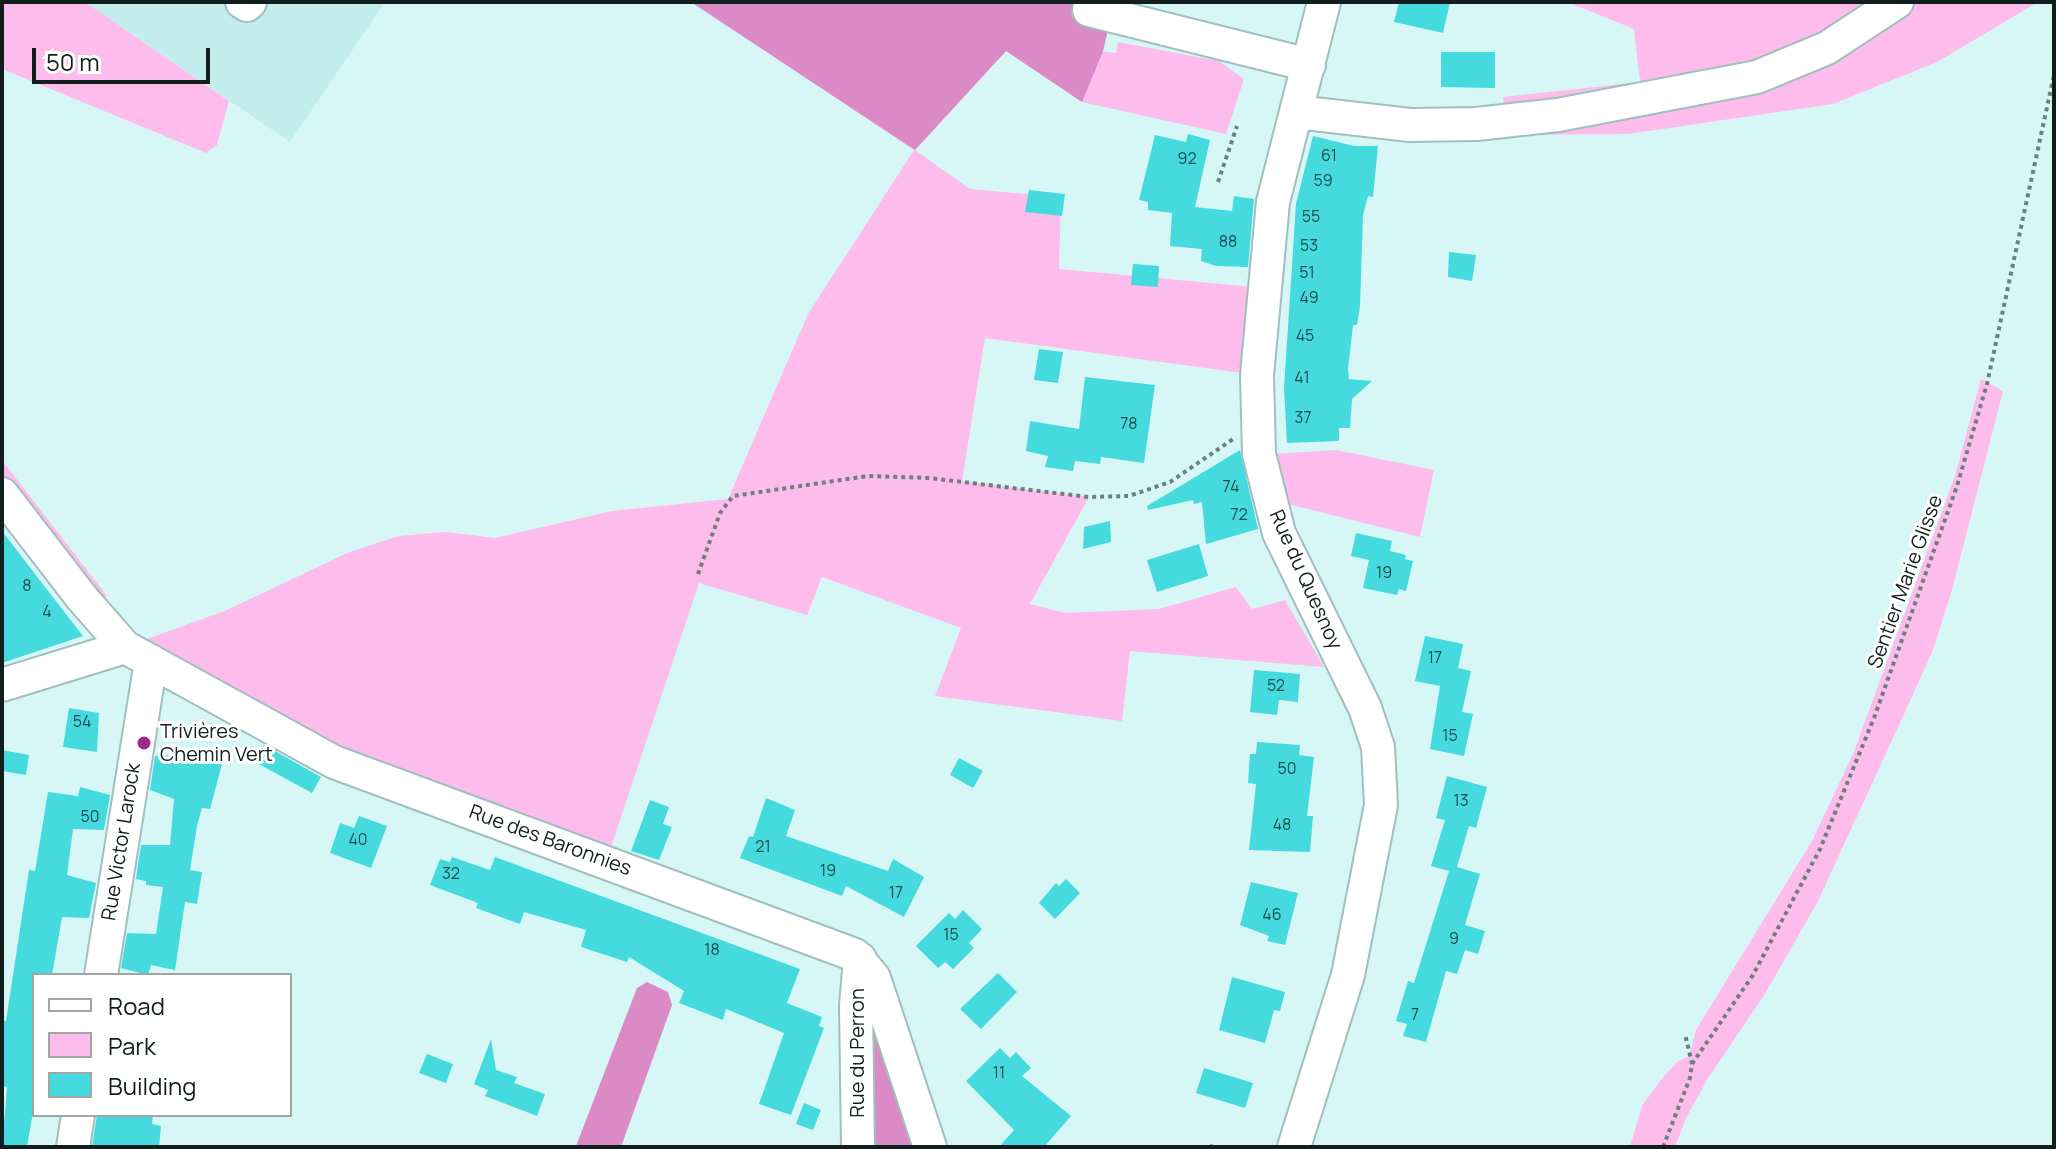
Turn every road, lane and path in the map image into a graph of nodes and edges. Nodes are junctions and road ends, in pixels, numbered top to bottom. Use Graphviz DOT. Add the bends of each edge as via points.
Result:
graph roads {
  1 [pos="242,2"];
  2 [pos="250,2"];
  3 [pos="1324,2"];
  4 [pos="1897,2"];
  5 [pos="1089,10"];
  6 [pos="1309,65"];
  7 [pos="2054,75"];
  8 [pos="1296,112"];
  9 [pos="1237,126"];
  10 [pos="1218,182"];
  11 [pos="1257,420"];
  12 [pos="2,494"];
  13 [pos="698,574"];
  14 [pos="138,654"];
  15 [pos="2,685"];
  16 [pos="860,959"];
  17 [pos="101,973"];
  18 [pos="1685,1034"];
  19 [pos="1692,1064"];
  20 [pos="78,1117"];
  21 [pos="73,1147"];
  22 [pos="858,1147"];
  23 [pos="930,1147"];
  24 [pos="1294,1147"];
  25 [pos="1663,1147"];
  1 -- 2 [label="street"];
  3 -- 6 [label="street, Rue du Quesnoy"];
  4 -- 8 [label="street" via="1827,48 1757,77 1572,112 1476,124 1410,125"];
  5 -- 6 [label="street"];
  6 -- 8 [label="street, Rue du Quesnoy"];
  7 -- 19 [label="path, Sentier Marie Glisse" via="1987,384 1957,486 1874,718 1798,891 1753,975"];
  8 -- 11 [label="street, Rue du Quesnoy" via="1273,202"];
  9 -- 10 [label="path"];
  11 -- 13 [label="path" via="1201,464 1129,496 868,476 733,496 720,513"];
  11 -- 24 [label="street, Rue du Quesnoy" via="1264,482 1279,533 1365,708 1381,777 1381,805 1348,975"];
  12 -- 14 [label="street, Rue des Baronnies" via="82,598"];
  14 -- 15 [label="street"];
  14 -- 16 [label="street, Rue des Baronnies" via="334,762 845,949"];
  14 -- 17 [label="street, Rue Victor Larock"];
  16 -- 22 [label="street, Rue du Perron"];
  16 -- 23 [label="street" via="877,986"];
  18 -- 19 [label="path"];
  19 -- 25 [label="path, Sentier Marie Glisse"];
  20 -- 21 [label="street"];
}
